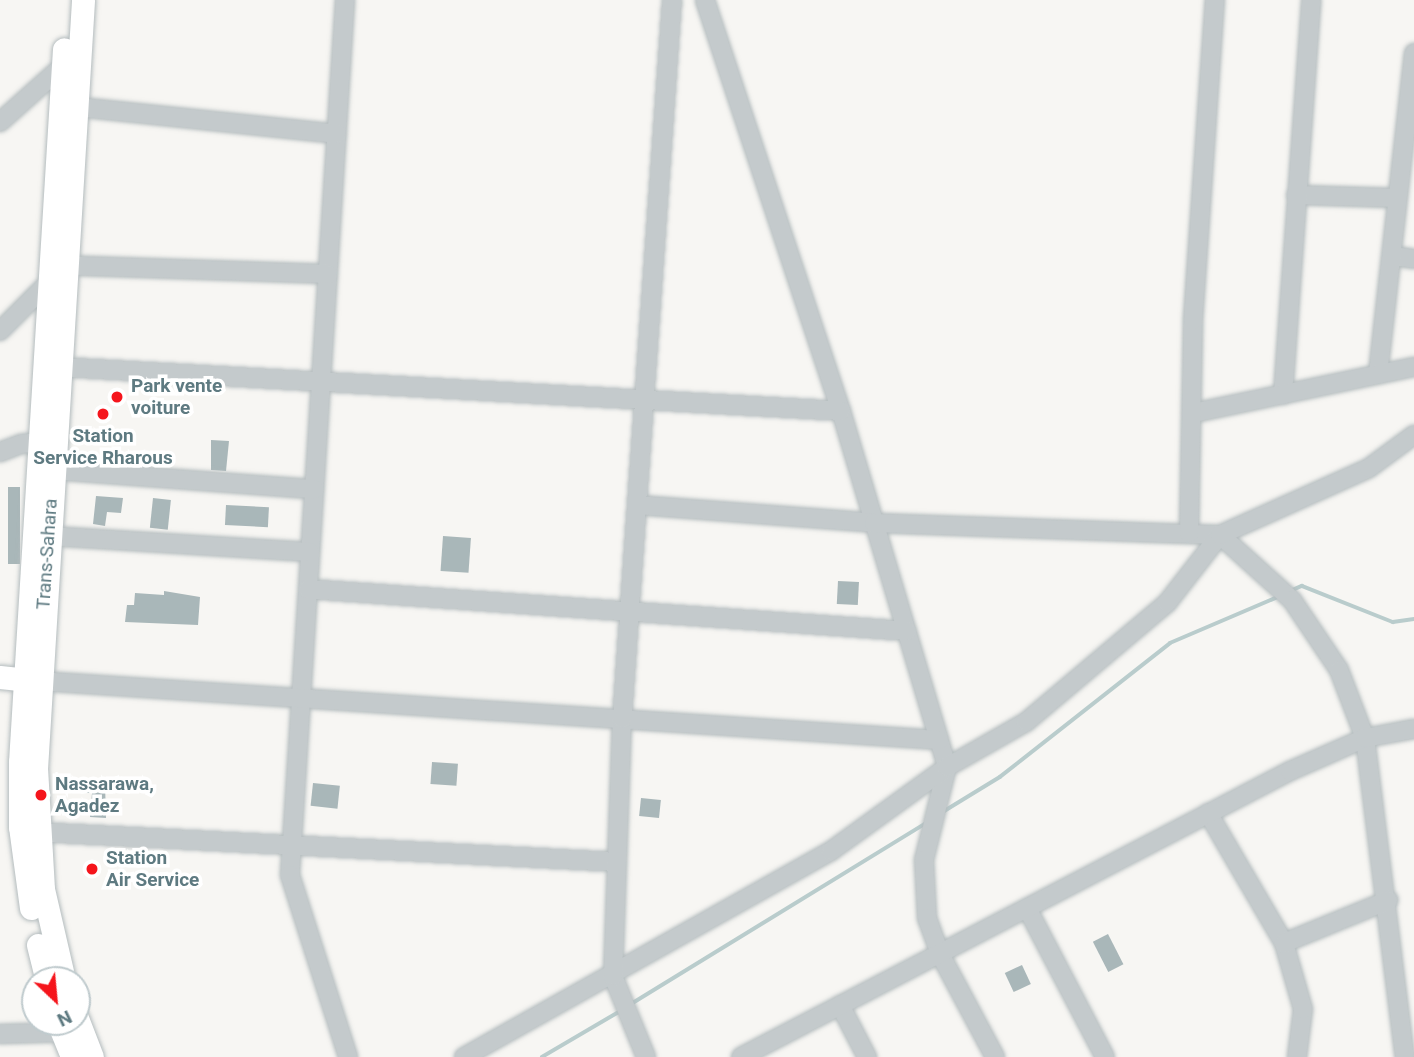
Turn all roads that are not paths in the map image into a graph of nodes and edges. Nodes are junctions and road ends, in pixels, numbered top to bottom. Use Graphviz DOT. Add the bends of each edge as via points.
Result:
graph roads {
  1 [pos="67,0"];
  2 [pos="83,0"];
  3 [pos="345,0"];
  4 [pos="672,0"];
  5 [pos="705,0"];
  6 [pos="1215,0"];
  7 [pos="1311,0"];
  8 [pos="1414,53"];
  9 [pos="70,59"];
  10 [pos="1414,68"];
  11 [pos="77,107"];
  12 [pos="0,122"];
  13 [pos="337,134"];
  14 [pos="1407,174"];
  15 [pos="1296,195"];
  16 [pos="1397,198"];
  17 [pos="1394,256"];
  18 [pos="1414,259"];
  19 [pos="54,271"];
  20 [pos="328,274"];
  21 [pos="0,331"];
  22 [pos="60,367"];
  23 [pos="1414,367"];
  24 [pos="1378,374"];
  25 [pos="321,382"];
  26 [pos="1283,395"];
  27 [pos="644,402"];
  28 [pos="841,411"];
  29 [pos="1193,412"];
  30 [pos="1414,435"];
  31 [pos="47,440"];
  32 [pos="0,452"];
  33 [pos="53,470"];
  34 [pos="314,489"];
  35 [pos="637,505"];
  36 [pos="874,523"];
  37 [pos="1189,533"];
  38 [pos="1220,535"];
  39 [pos="49,536"];
  40 [pos="310,552"];
  41 [pos="308,589"];
  42 [pos="629,612"];
  43 [pos="907,631"];
  44 [pos="0,677"];
  45 [pos="31,681"];
  46 [pos="301,698"];
  47 [pos="622,719"];
  48 [pos="1414,729"];
  49 [pos="1365,738"];
  50 [pos="939,740"];
  51 [pos="947,767"];
  52 [pos="1209,813"];
  53 [pos="37,832"];
  54 [pos="292,845"];
  55 [pos="617,862"];
  56 [pos="1389,900"];
  57 [pos="1027,908"];
  58 [pos="1284,943"];
  59 [pos="940,954"];
  60 [pos="44,966"];
  61 [pos="61,966"];
  62 [pos="613,976"];
  63 [pos="840,1005"];
  64 [pos="21,1032"];
  65 [pos="0,1034"];
  66 [pos="71,1036"];
  67 [pos="77,1036"];
  68 [pos="745,1056"];
  69 [pos="72,1057"];
  70 [pos="92,1057"];
  71 [pos="348,1057"];
  72 [pos="464,1057"];
  73 [pos="646,1057"];
  74 [pos="867,1057"];
  75 [pos="995,1057"];
  76 [pos="1105,1057"];
  77 [pos="1297,1057"];
  78 [pos="1405,1057"];
  1 -- 9 [label="main road, Trans-Sahara"];
  2 -- 9 [label="main road, Trans-Sahara"];
  3 -- 13 [label="street"];
  4 -- 27 [label="street"];
  5 -- 28 [label="street"];
  6 -- 29 [label="street" via="1193,320"];
  7 -- 15 [label="street"];
  8 -- 10 [label="street"];
  9 -- 11 [label="main road, Trans-Sahara"];
  9 -- 12 [label="street"];
  9 -- 19 [label="main road, Trans-Sahara"];
  10 -- 14 [label="street"];
  11 -- 13 [label="street"];
  11 -- 19 [label="main road, Trans-Sahara"];
  13 -- 20 [label="street"];
  14 -- 16 [label="street"];
  15 -- 16 [label="street"];
  15 -- 26 [label="street"];
  16 -- 17 [label="street"];
  17 -- 18 [label="street"];
  17 -- 24 [label="street"];
  19 -- 20 [label="street"];
  19 -- 21 [label="street"];
  19 -- 22 [label="main road, Trans-Sahara"];
  19 -- 31 [label="main road, Trans-Sahara"];
  20 -- 25 [label="street"];
  22 -- 25 [label="street"];
  22 -- 31 [label="main road, Trans-Sahara"];
  23 -- 24 [label="street"];
  24 -- 26 [label="street"];
  25 -- 27 [label="street"];
  25 -- 34 [label="street"];
  26 -- 29 [label="street"];
  27 -- 28 [label="street"];
  27 -- 35 [label="street"];
  28 -- 36 [label="street"];
  29 -- 37 [label="street" via="1187,482"];
  30 -- 38 [label="street" via="1369,468"];
  31 -- 32 [label="street"];
  31 -- 33 [label="main road, Trans-Sahara"];
  31 -- 45 [label="main road, Trans-Sahara"];
  33 -- 34 [label="street"];
  33 -- 39 [label="main road, Trans-Sahara"];
  34 -- 40 [label="street"];
  35 -- 36 [label="street"];
  35 -- 42 [label="street"];
  36 -- 37 [label="street"];
  36 -- 43 [label="street"];
  37 -- 38 [label="street"];
  38 -- 49 [label="street" via="1292,600 1339,670"];
  38 -- 51 [label="street" via="1167,603 1026,722"];
  39 -- 40 [label="street"];
  39 -- 45 [label="main road, Trans-Sahara"];
  40 -- 41 [label="street"];
  41 -- 42 [label="street"];
  41 -- 46 [label="street"];
  42 -- 43 [label="street"];
  42 -- 47 [label="street"];
  43 -- 50 [label="street"];
  44 -- 45 [label="main road"];
  45 -- 46 [label="street"];
  45 -- 53 [label="main road, Trans-Sahara"];
  45 -- 60 [label="main road, Trans-Sahara" via="22,861"];
  46 -- 47 [label="street"];
  46 -- 54 [label="street"];
  47 -- 50 [label="street"];
  47 -- 55 [label="street"];
  48 -- 49 [label="street"];
  49 -- 52 [label="street"];
  49 -- 56 [label="street"];
  50 -- 51 [label="street"];
  51 -- 59 [label="street" via="924,860 928,918"];
  51 -- 62 [label="street" via="831,851"];
  52 -- 57 [label="street"];
  52 -- 58 [label="street"];
  53 -- 54 [label="street"];
  53 -- 61 [label="main road, Trans-Sahara" via="43,889"];
  54 -- 55 [label="street"];
  54 -- 71 [label="street" via="290,875"];
  55 -- 62 [label="street"];
  56 -- 58 [label="street"];
  56 -- 78 [label="street"];
  57 -- 59 [label="street"];
  57 -- 76 [label="street"];
  58 -- 77 [label="street" via="1304,1010"];
  59 -- 63 [label="street"];
  59 -- 75 [label="street"];
  62 -- 72 [label="street"];
  62 -- 73 [label="street" via="637,1025"];
  63 -- 68 [label="street"];
  63 -- 74 [label="street"];
  64 -- 65 [label="street"];
  66 -- 69 [label="main road"];
  67 -- 70 [label="main road"];
}
